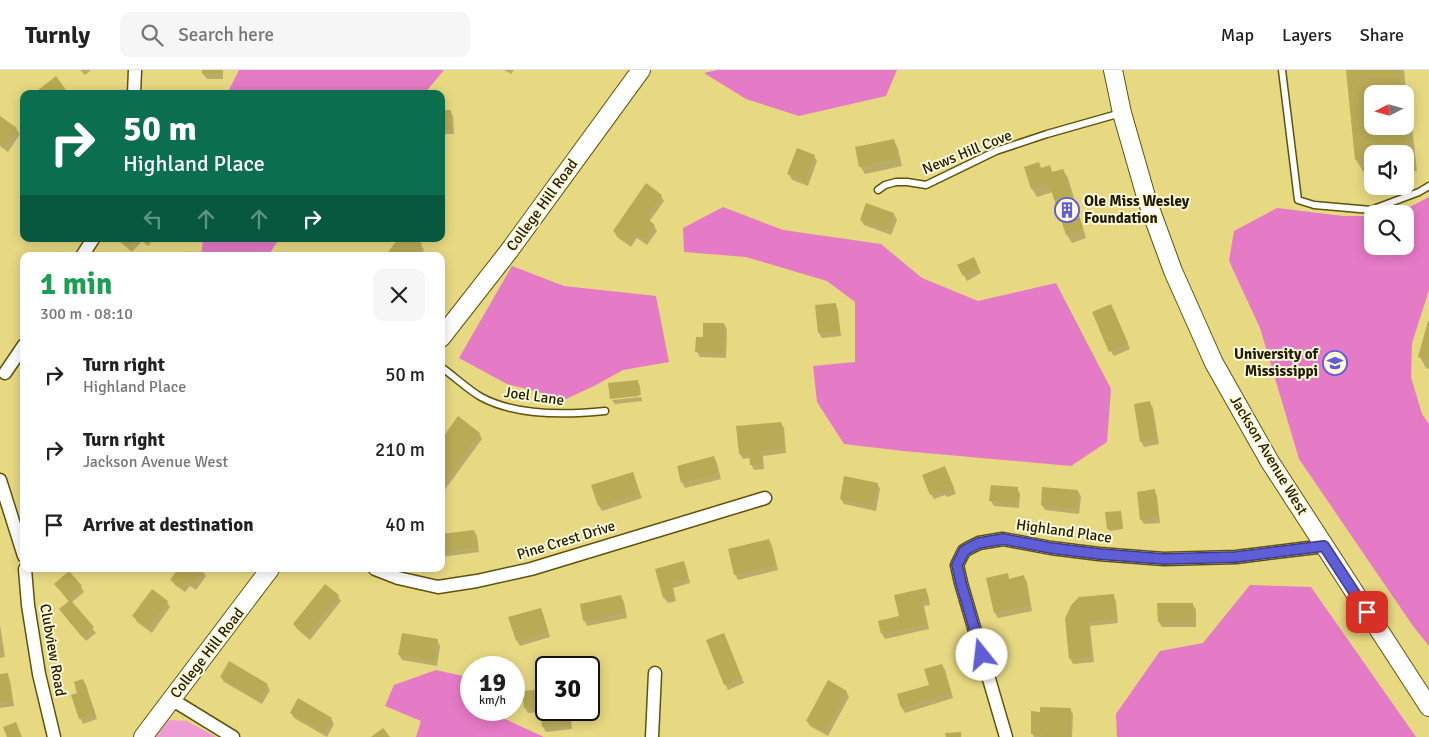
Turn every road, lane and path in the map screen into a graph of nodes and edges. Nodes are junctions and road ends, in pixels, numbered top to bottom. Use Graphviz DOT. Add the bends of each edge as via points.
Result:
graph roads {
  1 [pos="136,70"];
  2 [pos="641,70"];
  3 [pos="1113,70"];
  4 [pos="1282,70"];
  5 [pos="134,90"];
  6 [pos="1122,113"];
  7 [pos="1429,186"];
  8 [pos="878,190"];
  9 [pos="445,333"];
  10 [pos="20,351"];
  11 [pos="445,370"];
  12 [pos="6,373"];
  13 [pos="605,411"];
  14 [pos="0,480"];
  15 [pos="765,498"];
  16 [pos="20,543"];
  17 [pos="1324,546"];
  18 [pos="26,572"];
  19 [pos="268,572"];
  20 [pos="383,572"];
  21 [pos="656,673"];
  22 [pos="171,699"];
  23 [pos="1429,707"];
  24 [pos="54,737"];
  25 [pos="143,737"];
  26 [pos="233,737"];
  27 [pos="652,737"];
  28 [pos="1006,737"];
  1 -- 5 [label="street"];
  2 -- 9 [label="main road, College Hill Road"];
  3 -- 6 [label="main road, Jackson Avenue West"];
  4 -- 7 [label="lane" via="1298,200 1314,205 1371,210"];
  6 -- 8 [label="lane, News Hill Cove" via="996,151 926,185 896,182"];
  6 -- 17 [label="main road, Jackson Avenue West" via="1150,209 1214,363 1270,462"];
  10 -- 12 [label="street"];
  11 -- 13 [label="lane, Joel Lane" via="480,396 503,407 544,413"];
  14 -- 16 [label="street"];
  15 -- 20 [label="street, Pine Crest Drive" via="531,569 477,581 438,587"];
  17 -- 23 [label="main road, Jackson Avenue West"];
  17 -- 28 [label="street, Highland Place" via="1236,557 1164,559 1099,554 1003,539 979,543 964,551 957,565 961,583"];
  18 -- 24 [label="street, Clubview Road" via="38,666"];
  19 -- 22 [label="main road, College Hill Road"];
  21 -- 27 [label="street"];
  22 -- 25 [label="main road, College Hill Road"];
  22 -- 26 [label="street"];
}
